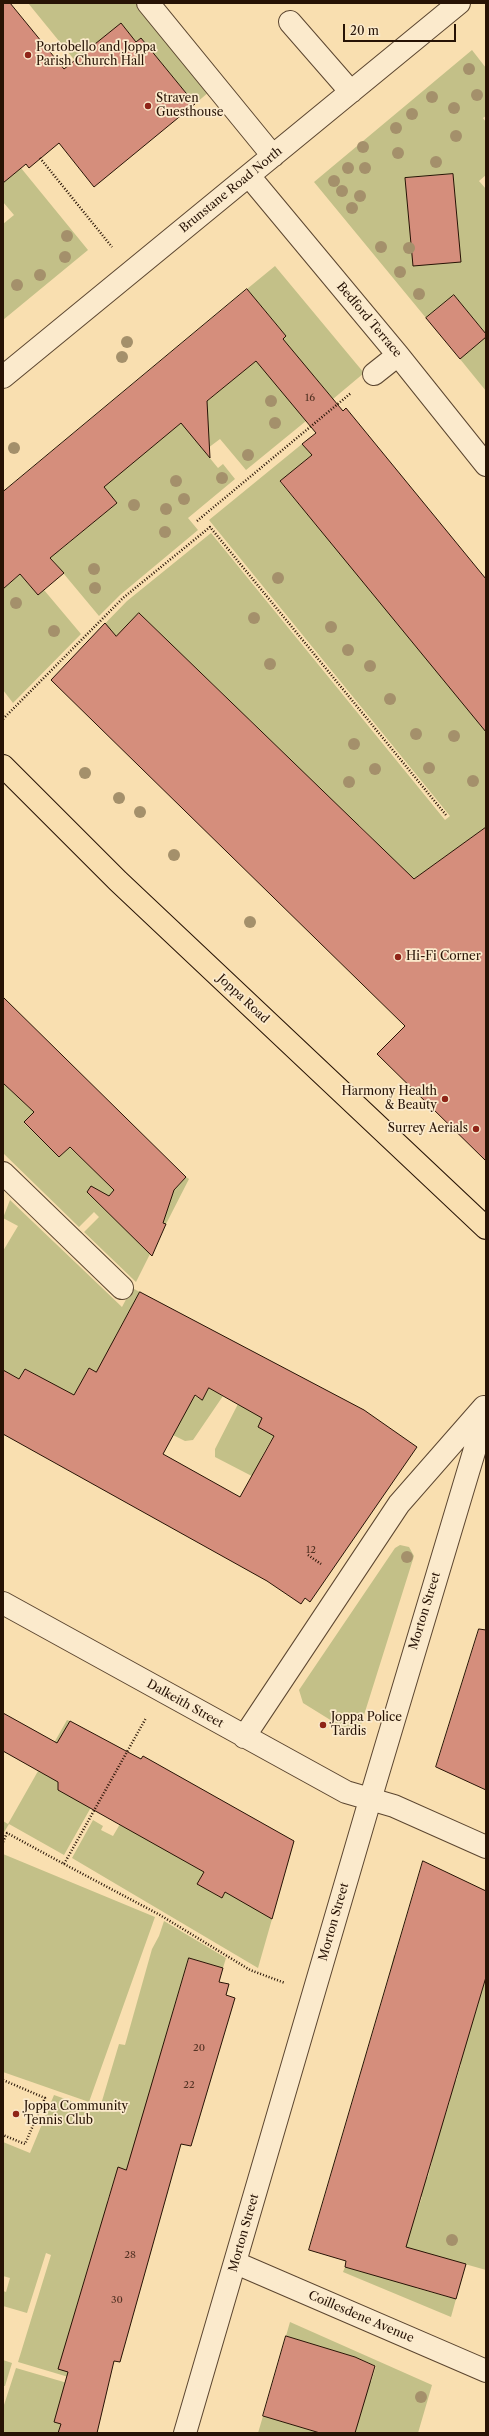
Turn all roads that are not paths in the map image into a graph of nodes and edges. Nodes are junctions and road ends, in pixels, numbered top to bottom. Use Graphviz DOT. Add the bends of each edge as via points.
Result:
graph roads {
  1 [pos="148,3"];
  2 [pos="459,3"];
  3 [pos="290,22"];
  4 [pos="351,92"];
  5 [pos="274,156"];
  6 [pos="249,176"];
  7 [pos="398,355"];
  8 [pos="374,374"];
  9 [pos="3,377"];
  10 [pos="486,466"];
  11 [pos="3,766"];
  12 [pos="3,1173"];
  13 [pos="486,1228"];
  14 [pos="122,1288"];
  15 [pos="486,1405"];
  16 [pos="486,1412"];
  17 [pos="3,1603"];
  18 [pos="244,1737"];
  19 [pos="370,1800"];
  20 [pos="486,1847"];
  21 [pos="236,2263"];
  22 [pos="486,2371"];
  23 [pos="185,2433"];
  1 -- 5 [label="street"];
  2 -- 4 [label="street, Brunstane Road North"];
  3 -- 4 [label="street"];
  4 -- 5 [label="street, Brunstane Road North"];
  5 -- 6 [label="street, Brunstane Road North"];
  6 -- 7 [label="street, Bedford Terrace"];
  6 -- 9 [label="street, Brunstane Road North"];
  7 -- 8 [label="street"];
  7 -- 10 [label="street, Bedford Terrace"];
  11 -- 13 [label="main road, Joppa Road" via="118,881"];
  12 -- 14 [label="street"];
  15 -- 18 [label="street" via="399,1504"];
  16 -- 19 [label="street, Morton Street"];
  17 -- 18 [label="street, Dalkeith Street"];
  18 -- 19 [label="street, Dalkeith Street" via="346,1792"];
  19 -- 20 [label="street, Dalkeith Street" via="394,1806"];
  19 -- 21 [label="street, Morton Street"];
  21 -- 22 [label="street, Coillesdene Avenue"];
  21 -- 23 [label="street, Morton Street"];
}
